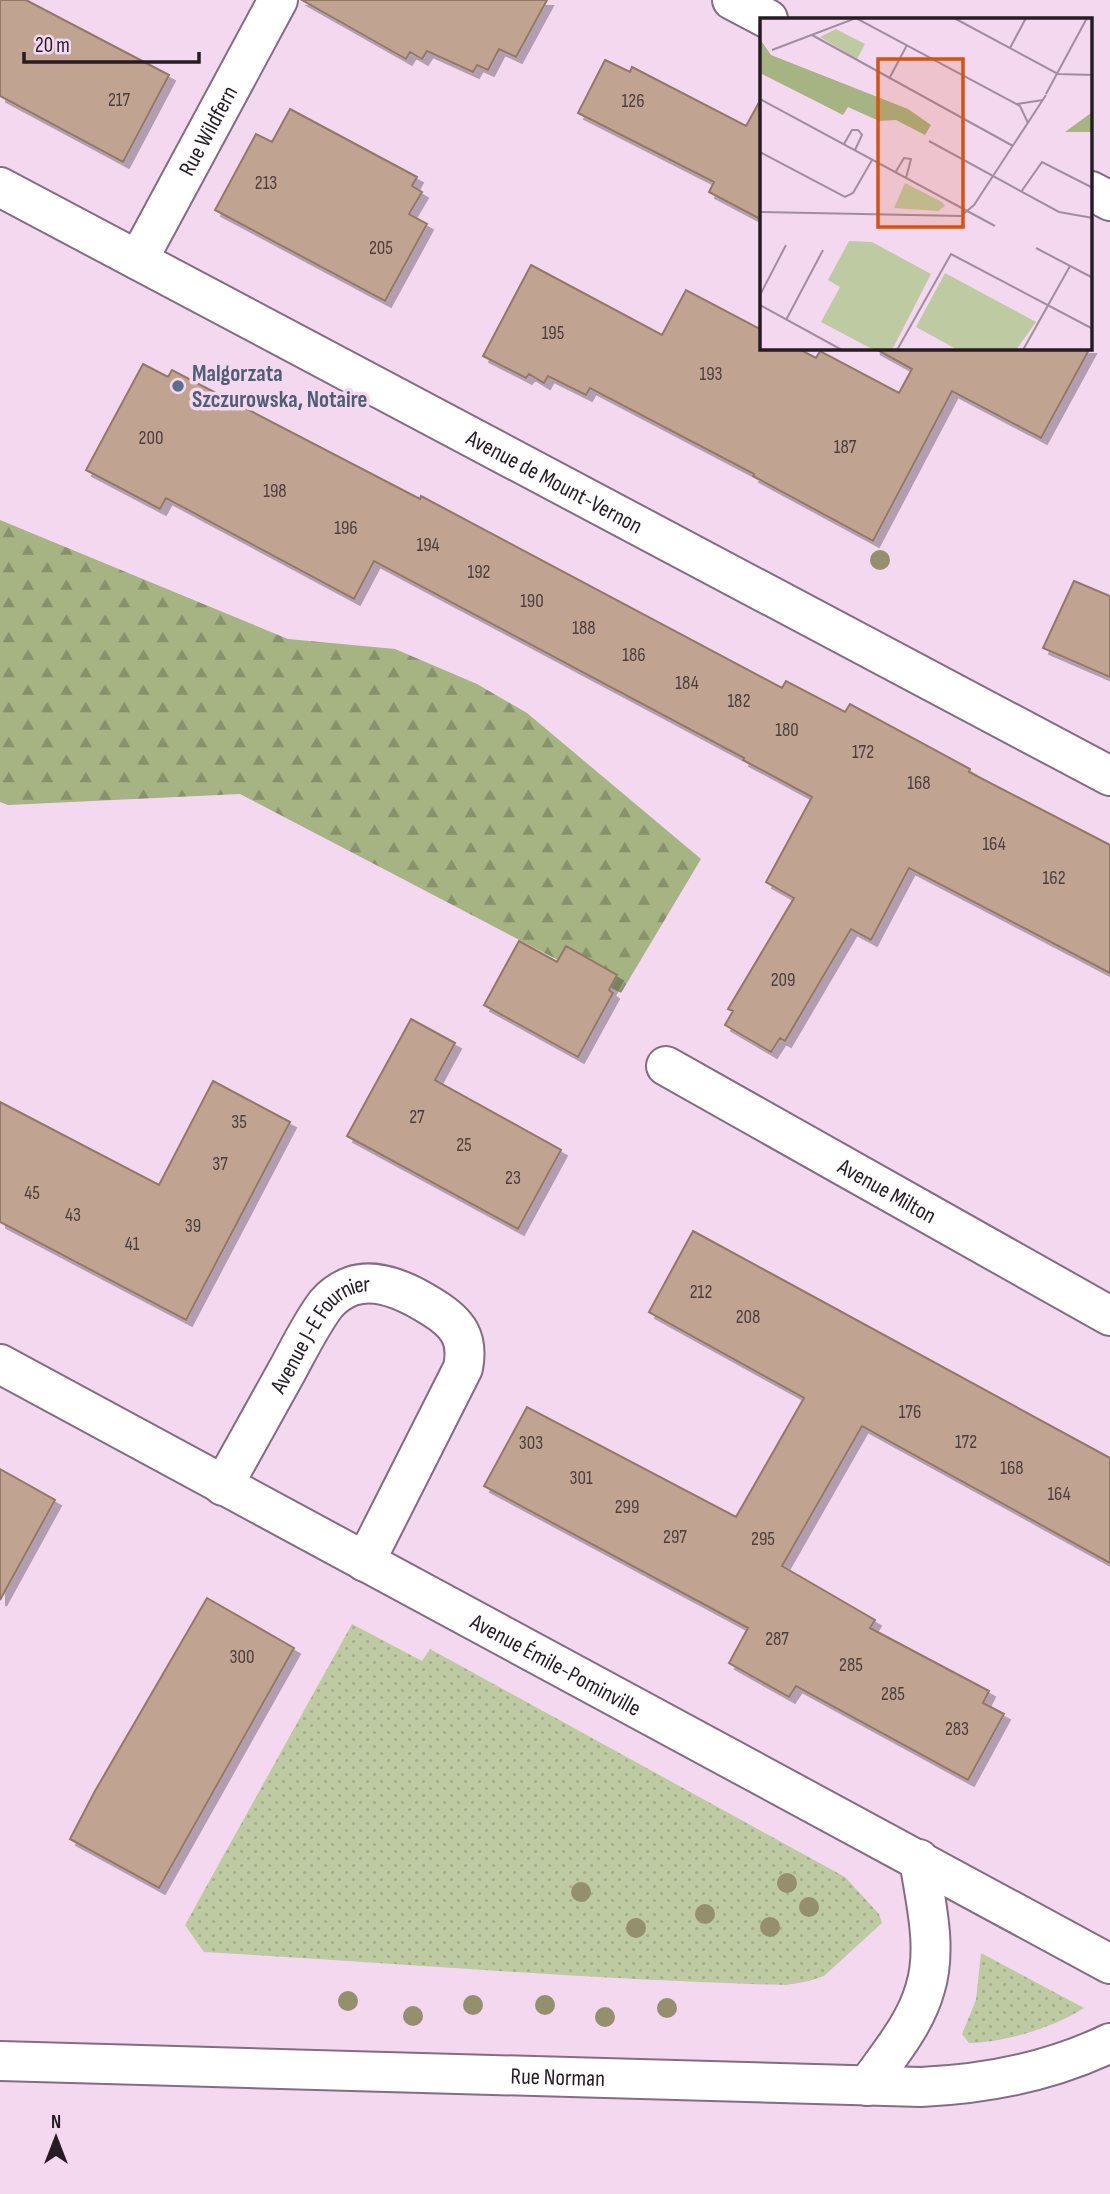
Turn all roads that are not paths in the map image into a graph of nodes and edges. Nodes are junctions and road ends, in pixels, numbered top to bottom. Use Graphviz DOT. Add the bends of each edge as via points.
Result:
graph roads {
  1 [pos="278,0"];
  2 [pos="732,0"];
  3 [pos="766,18"];
  4 [pos="0,187"];
  5 [pos="1092,192"];
  6 [pos="1110,201"];
  7 [pos="138,260"];
  8 [pos="1110,776"];
  9 [pos="666,1066"];
  10 [pos="1110,1316"];
  11 [pos="0,1364"];
  12 [pos="223,1486"];
  13 [pos="365,1562"];
  14 [pos="919,1859"];
  15 [pos="1110,1964"];
  16 [pos="1110,2043"];
  17 [pos="0,2061"];
  18 [pos="867,2086"];
  1 -- 7 [label="street, Rue Wildfern"];
  2 -- 3 [label="street"];
  4 -- 7 [label="street, Avenue de Mount-Vernon"];
  5 -- 6 [label="street"];
  7 -- 8 [label="street, Avenue de Mount-Vernon"];
  9 -- 10 [label="street, Avenue Milton"];
  11 -- 12 [label="street, Avenue Émile-Pominville"];
  12 -- 13 [label="street, Avenue Émile-Pominville"];
  12 -- 13 [label="street, Avenue J-E Fournier" via="316,1319 339,1292 355,1285 382,1285 432,1307 460,1332 466,1354 463,1368"];
  13 -- 14 [label="street, Avenue Émile-Pominville"];
  14 -- 15 [label="street, Avenue Émile-Pominville"];
  14 -- 18 [label="street" via="930,1944 926,1987 903,2035"];
  16 -- 18 [label="street, Rue Norman" via="1060,2064 997,2080"];
  17 -- 18 [label="street, Rue Norman"];
}
